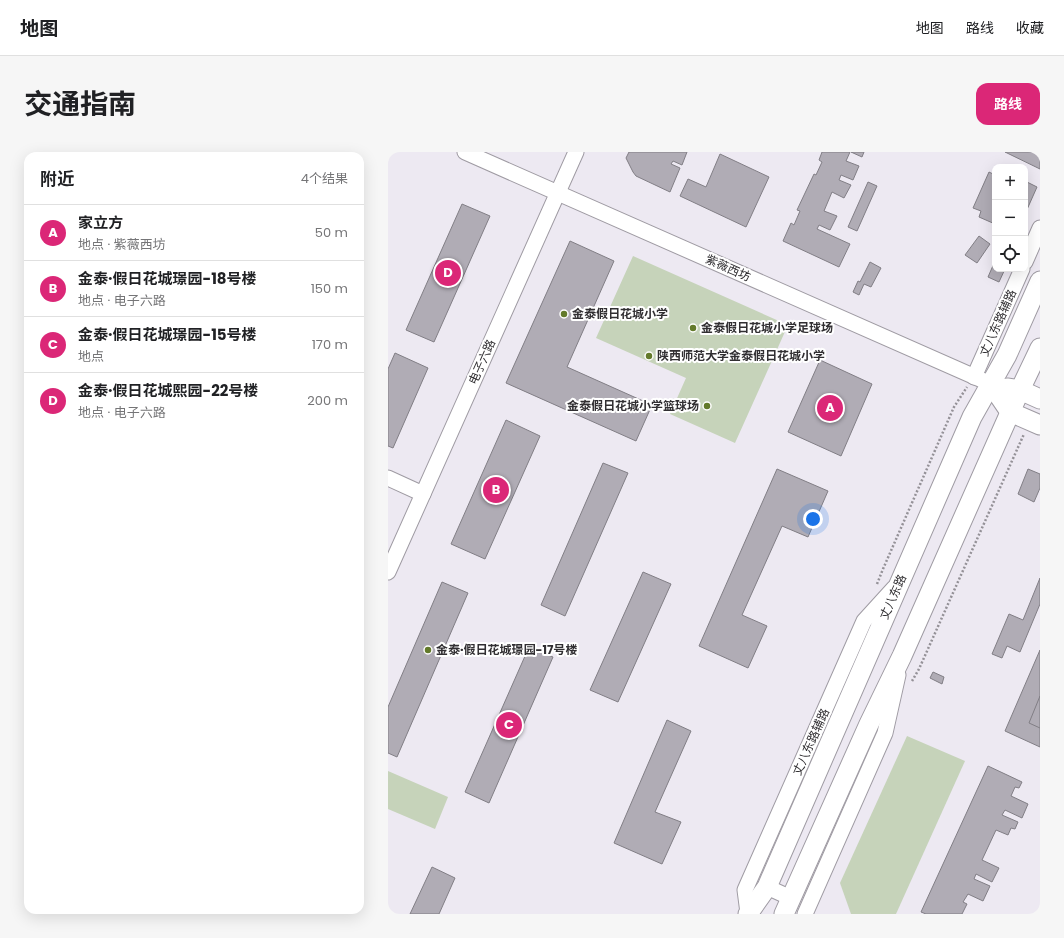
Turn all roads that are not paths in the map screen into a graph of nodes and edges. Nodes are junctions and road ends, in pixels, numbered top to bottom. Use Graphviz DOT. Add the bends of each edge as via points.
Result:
graph roads {
  1 [pos="465,152"];
  2 [pos="576,152"];
  3 [pos="558,193"];
  4 [pos="1040,228"];
  5 [pos="1028,255"];
  6 [pos="1021,272"];
  7 [pos="1040,281"];
  8 [pos="1040,348"];
  9 [pos="982,381"];
  10 [pos="1020,390"];
  11 [pos="1040,399"];
  12 [pos="1010,412"];
  13 [pos="1035,423"];
  14 [pos="388,478"];
  15 [pos="423,494"];
  16 [pos="388,572"];
  17 [pos="900,581"];
  18 [pos="902,656"];
  19 [pos="767,887"];
  20 [pos="788,906"];
  21 [pos="748,914"];
  22 [pos="805,914"];
  1 -- 3 [label="street, 紫薇西坊"];
  2 -- 3 [label="street, 电子六路"];
  3 -- 9 [label="street, 紫薇西坊"];
  3 -- 15 [label="street, 电子六路"];
  4 -- 5 [label="street"];
  6 -- 9 [label="street, 丈八东路辅路"];
  7 -- 9 [label="main road, 丈八东路" via="1007,354"];
  8 -- 10 [label="main road"];
  9 -- 10 [label="main road"];
  9 -- 12 [label="main road"];
  9 -- 17 [label="main road, 丈八东路" via="972,417"];
  10 -- 11 [label="main road"];
  10 -- 12 [label="main road"];
  12 -- 13 [label="main road"];
  12 -- 18 [label="main road"];
  14 -- 15 [label="street"];
  15 -- 16 [label="street, 电子六路"];
  17 -- 19 [label="main road, 丈八东路"];
  17 -- 21 [label="street, 丈八东路辅路" via="864,620 745,890"];
  18 -- 20 [label="main road"];
  18 -- 22 [label="street" via="885,733"];
  19 -- 20 [label="street"];
  19 -- 21 [label="main road, 丈八东路"];
}
